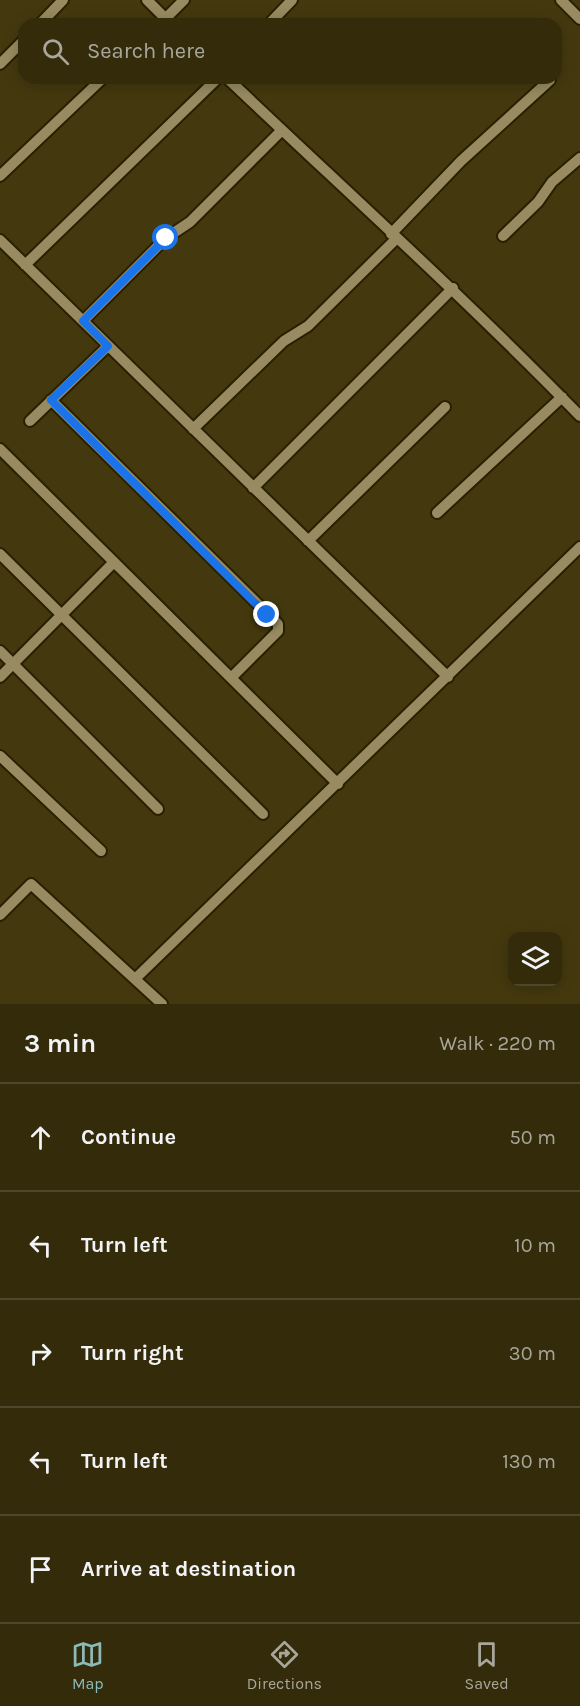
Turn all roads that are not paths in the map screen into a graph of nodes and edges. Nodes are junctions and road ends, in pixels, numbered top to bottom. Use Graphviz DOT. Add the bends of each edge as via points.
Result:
graph roads {
  1 [pos="63,0"];
  2 [pos="147,0"];
  3 [pos="184,0"];
  4 [pos="291,0"];
  5 [pos="561,0"];
  6 [pos="46,18"];
  7 [pos="162,18"];
  8 [pos="168,18"];
  9 [pos="274,18"];
  10 [pos="580,19"];
  11 [pos="18,46"];
  12 [pos="0,64"];
  13 [pos="97,84"];
  14 [pos="212,84"];
  15 [pos="233,84"];
  16 [pos="546,84"];
  17 [pos="282,130"];
  18 [pos="580,158"];
  19 [pos="0,176"];
  20 [pos="394,236"];
  21 [pos="503,236"];
  22 [pos="0,240"];
  23 [pos="25,265"];
  24 [pos="453,288"];
  25 [pos="83,321"];
  26 [pos="108,346"];
  27 [pos="562,397"];
  28 [pos="51,400"];
  29 [pos="445,407"];
  30 [pos="580,416"];
  31 [pos="30,421"];
  32 [pos="193,429"];
  33 [pos="1,452"];
  34 [pos="254,488"];
  35 [pos="437,513"];
  36 [pos="308,541"];
  37 [pos="580,547"];
  38 [pos="0,554"];
  39 [pos="114,562"];
  40 [pos="61,616"];
  41 [pos="0,651"];
  42 [pos="13,664"];
  43 [pos="0,677"];
  44 [pos="448,677"];
  45 [pos="231,678"];
  46 [pos="0,756"];
  47 [pos="338,784"];
  48 [pos="158,809"];
  49 [pos="263,814"];
  50 [pos="101,851"];
  51 [pos="0,915"];
  52 [pos="136,978"];
  53 [pos="162,1004"];
  1 -- 6 [label="street"];
  2 -- 7 [label="street"];
  3 -- 8 [label="street"];
  4 -- 9 [label="street"];
  5 -- 10 [label="street"];
  11 -- 12 [label="street"];
  13 -- 19 [label="street"];
  14 -- 23 [label="street"];
  15 -- 17 [label="street"];
  16 -- 20 [label="street" via="461,161"];
  17 -- 20 [label="street"];
  17 -- 25 [label="street"];
  18 -- 21 [label="street" via="552,182 538,202"];
  20 -- 24 [label="street"];
  20 -- 32 [label="street" via="308,326 284,341"];
  22 -- 23 [label="street"];
  23 -- 25 [label="street"];
  24 -- 27 [label="street"];
  24 -- 34 [label="street"];
  25 -- 26 [label="street"];
  26 -- 28 [label="street"];
  26 -- 32 [label="street"];
  27 -- 30 [label="street"];
  27 -- 35 [label="street"];
  28 -- 31 [label="street"];
  28 -- 45 [label="street" via="278,624 278,631"];
  29 -- 36 [label="street"];
  32 -- 34 [label="street"];
  33 -- 39 [label="street"];
  34 -- 36 [label="street"];
  36 -- 44 [label="street"];
  37 -- 44 [label="street"];
  38 -- 40 [label="street"];
  39 -- 40 [label="street"];
  39 -- 45 [label="street"];
  40 -- 42 [label="street"];
  40 -- 49 [label="street"];
  41 -- 42 [label="street"];
  42 -- 43 [label="street"];
  42 -- 48 [label="street"];
  44 -- 47 [label="street"];
  45 -- 47 [label="street"];
  46 -- 50 [label="street"];
  47 -- 52 [label="street"];
  51 -- 52 [label="street" via="31,884"];
  52 -- 53 [label="street"];
}
